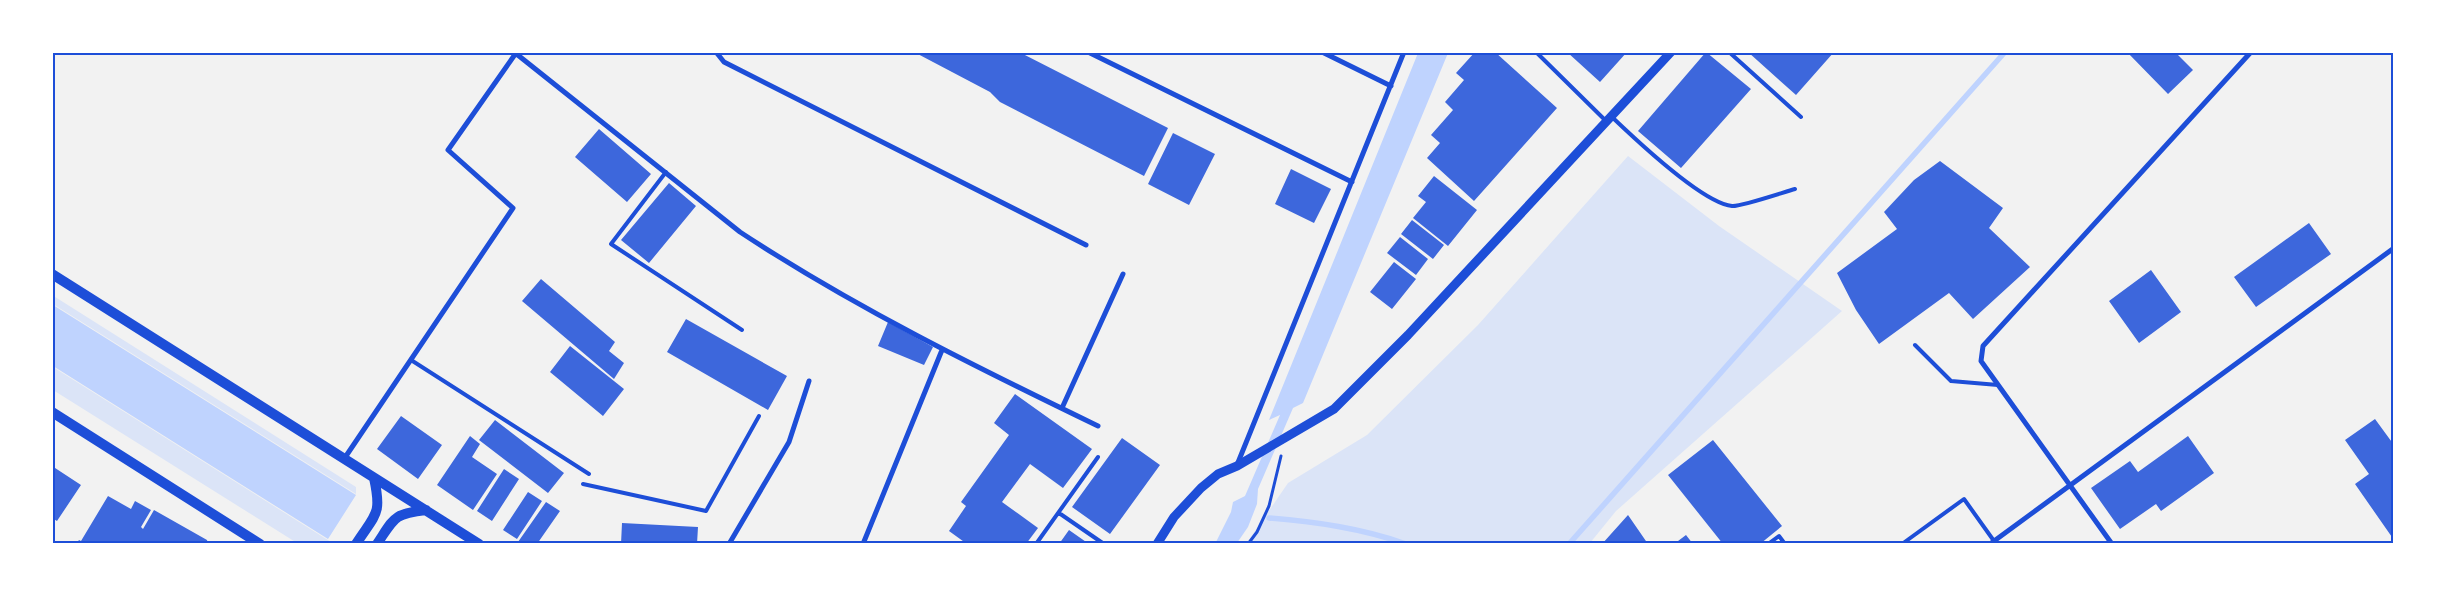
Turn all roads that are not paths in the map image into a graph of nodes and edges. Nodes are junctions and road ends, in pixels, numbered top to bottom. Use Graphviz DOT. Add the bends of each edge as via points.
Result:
graph roads {
  1 [pos="716,52"];
  2 [pos="1088,52"];
  3 [pos="1322,52"];
  4 [pos="1404,52"];
  5 [pos="1536,52"];
  6 [pos="1670,52"];
  7 [pos="1729,52"];
  8 [pos="2250,52"];
  9 [pos="515,53"];
  10 [pos="1391,86"];
  11 [pos="1801,117"];
  12 [pos="1609,120"];
  13 [pos="666,172"];
  14 [pos="1352,182"];
  15 [pos="1795,189"];
  16 [pos="1086,245"];
  17 [pos="2394,248"];
  18 [pos="52,274"];
  19 [pos="1123,274"];
  20 [pos="742,330"];
  21 [pos="1915,345"];
  22 [pos="942,350"];
  23 [pos="411,360"];
  24 [pos="809,381"];
  25 [pos="1999,385"];
  26 [pos="1062,408"];
  27 [pos="52,412"];
  28 [pos="758,416"];
  29 [pos="1098,426"];
  30 [pos="1098,457"];
  31 [pos="344,459"];
  32 [pos="1237,466"];
  33 [pos="588,474"];
  34 [pos="374,478"];
  35 [pos="583,484"];
  36 [pos="2070,485"];
  37 [pos="426,510"];
  38 [pos="1059,513"];
  39 [pos="1992,542"];
  40 [pos="260,544"];
  41 [pos="356,544"];
  42 [pos="377,544"];
  43 [pos="479,544"];
  44 [pos="729,544"];
  45 [pos="862,544"];
  46 [pos="1036,544"];
  47 [pos="1104,544"];
  48 [pos="1157,544"];
  49 [pos="1768,544"];
  50 [pos="1785,544"];
  51 [pos="1902,544"];
  52 [pos="2112,544"];
  1 -- 16 [label="street" via="724,62"];
  2 -- 14 [label="street"];
  3 -- 10 [label="street"];
  4 -- 10 [label="street"];
  5 -- 12 [label="lane"];
  6 -- 12 [label="street"];
  7 -- 11 [label="lane"];
  8 -- 25 [label="street" via="1983,346 1981,361"];
  9 -- 13 [label="street"];
  9 -- 23 [label="street" via="448,150 513,208"];
  10 -- 14 [label="street"];
  12 -- 15 [label="lane" via="1707,195 1732,206"];
  12 -- 32 [label="street" via="1408,335 1334,409"];
  13 -- 20 [label="lane" via="611,244"];
  13 -- 22 [label="street" via="740,232"];
  14 -- 32 [label="street"];
  17 -- 36 [label="street"];
  18 -- 31 [label="main road"];
  19 -- 26 [label="street"];
  21 -- 25 [label="lane" via="1951,380"];
  22 -- 26 [label="street"];
  22 -- 45 [label="street"];
  23 -- 31 [label="street"];
  23 -- 33 [label="lane"];
  24 -- 44 [label="street" via="789,442"];
  25 -- 36 [label="street"];
  26 -- 29 [label="street"];
  27 -- 40 [label="main road"];
  28 -- 35 [label="lane" via="706,510"];
  30 -- 38 [label="lane"];
  31 -- 34 [label="main road"];
  32 -- 48 [label="street" via="1218,474 1201,488 1174,517"];
  34 -- 37 [label="main road"];
  34 -- 41 [label="main road" via="378,510"];
  36 -- 39 [label="street"];
  36 -- 52 [label="street"];
  37 -- 42 [label="main road" via="394,518"];
  37 -- 43 [label="main road"];
  38 -- 46 [label="lane"];
  38 -- 47 [label="lane"];
  39 -- 51 [label="lane" via="1964,499"];
  49 -- 50 [label="lane" via="1779,536"];
}
